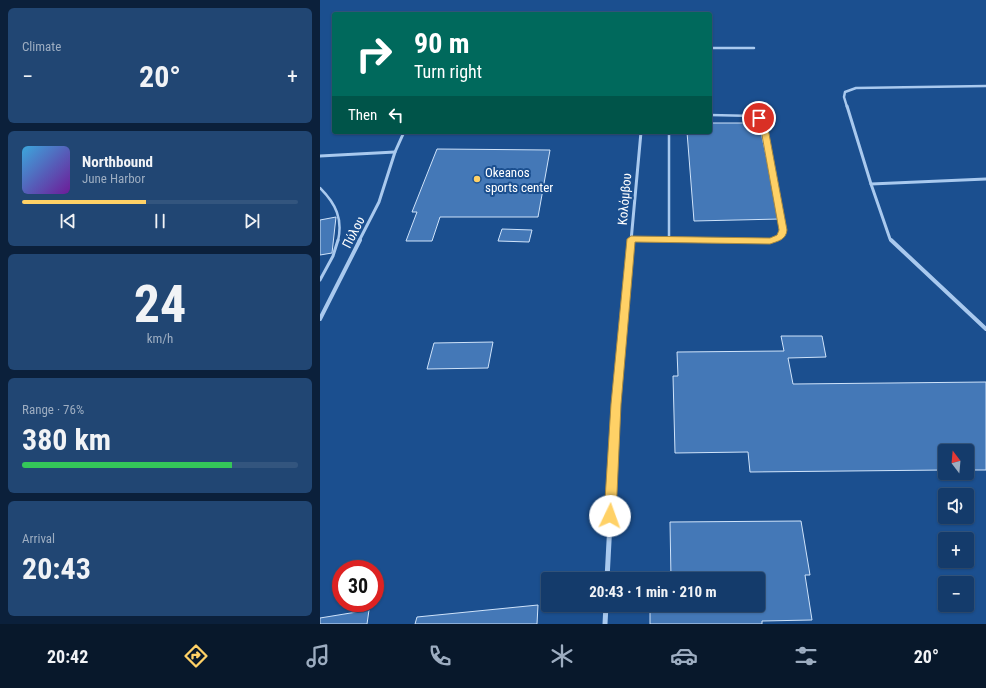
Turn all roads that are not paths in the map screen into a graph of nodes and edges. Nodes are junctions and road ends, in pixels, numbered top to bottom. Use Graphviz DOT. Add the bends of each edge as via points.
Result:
graph roads {
  1 [pos="712,48"];
  2 [pos="754,48"];
  3 [pos="986,86"];
  4 [pos="712,115"];
  5 [pos="403,134"];
  6 [pos="641,134"];
  7 [pos="669,134"];
  8 [pos="395,152"];
  9 [pos="320,156"];
  10 [pos="986,179"];
  11 [pos="871,184"];
  12 [pos="320,188"];
  13 [pos="631,239"];
  14 [pos="669,240"];
  15 [pos="320,280"];
  16 [pos="320,319"];
  17 [pos="986,329"];
  18 [pos="607,572"];
  19 [pos="606,612"];
  20 [pos="605,624"];
  1 -- 2 [label="street"];
  3 -- 11 [label="street" via="856,88 845,92 844,97"];
  4 -- 14 [label="lane" via="755,116 762,120 782,234 770,241"];
  5 -- 8 [label="street, Πύλου"];
  6 -- 13 [label="street, Κολόμβου"];
  7 -- 14 [label="lane"];
  8 -- 9 [label="street"];
  8 -- 16 [label="street, Πύλου" via="379,202"];
  10 -- 11 [label="street"];
  11 -- 17 [label="street" via="890,240"];
  12 -- 15 [label="lane" via="335,204 339,215 340,232 336,250"];
  13 -- 14 [label="lane"];
  13 -- 18 [label="street, Κολόμβου" via="616,404"];
  19 -- 20 [label="street"];
}
